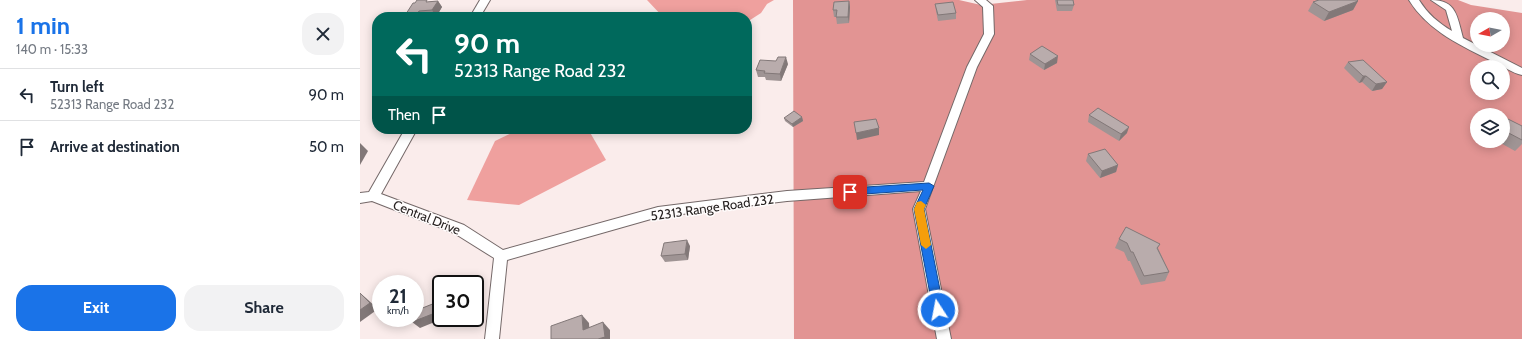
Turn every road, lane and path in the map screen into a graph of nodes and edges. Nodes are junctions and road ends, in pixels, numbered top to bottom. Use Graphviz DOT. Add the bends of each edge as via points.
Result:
graph roads {
  1 [pos="485,0"];
  2 [pos="980,0"];
  3 [pos="1414,0"];
  4 [pos="1436,0"];
  5 [pos="478,12"];
  6 [pos="1459,40"];
  7 [pos="1522,72"];
  8 [pos="408,134"];
  9 [pos="929,186"];
  10 [pos="366,197"];
  11 [pos="501,256"];
  12 [pos="492,339"];
  13 [pos="944,339"];
  1 -- 5 [label="street"];
  2 -- 9 [label="street" via="988,6 989,34 972,67"];
  3 -- 6 [label="street" via="1416,7 1429,20"];
  4 -- 6 [label="street" via="1450,9"];
  6 -- 7 [label="street"];
  8 -- 10 [label="street"];
  9 -- 11 [label="street, 52313 Range Road 232" via="788,196 658,212"];
  9 -- 13 [label="street" via="919,209"];
  10 -- 11 [label="street, Central Drive" via="459,229"];
  11 -- 12 [label="street"];
}
